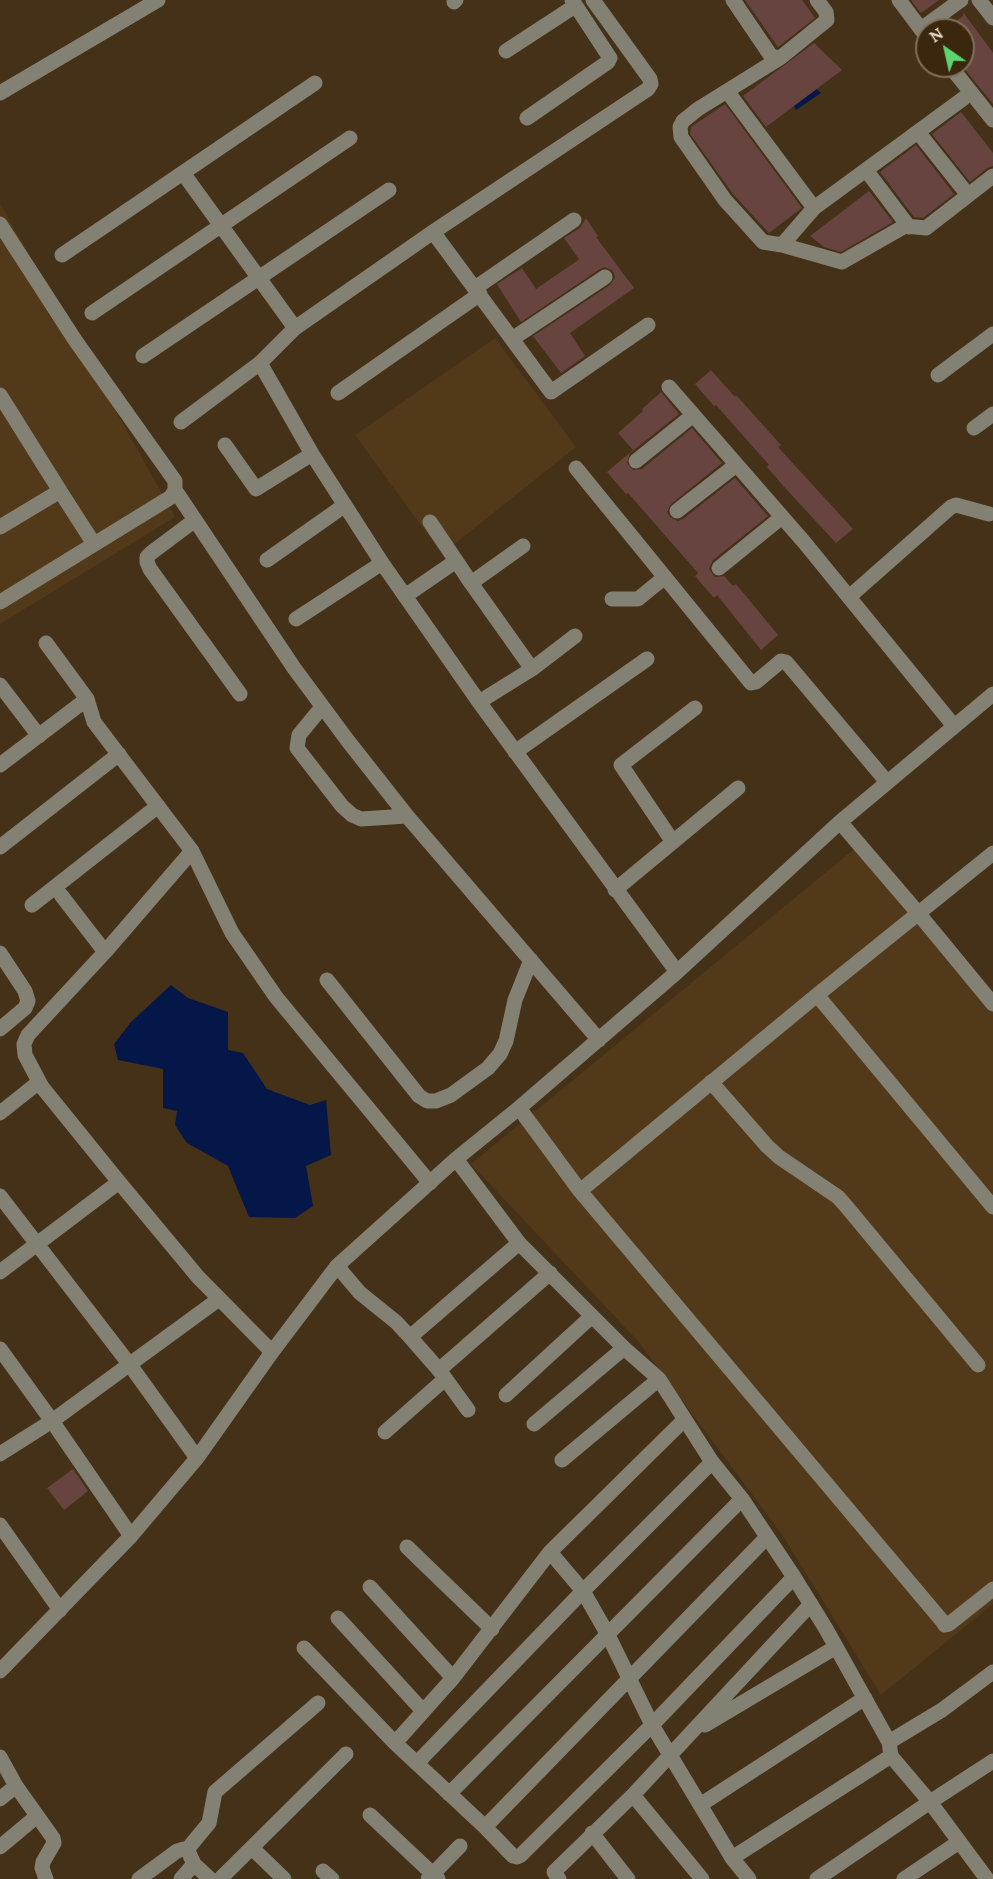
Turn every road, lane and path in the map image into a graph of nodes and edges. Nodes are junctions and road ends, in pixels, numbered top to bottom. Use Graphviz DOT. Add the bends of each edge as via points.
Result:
graph roads {
  1 [pos="158,0"];
  2 [pos="592,0"];
  3 [pos="734,0"];
  4 [pos="817,0"];
  5 [pos="899,0"];
  6 [pos="961,0"];
  7 [pos="979,0"];
  8 [pos="574,3"];
  9 [pos="941,18"];
  10 [pos="993,18"];
  11 [pos="915,21"];
  12 [pos="506,51"];
  13 [pos="780,58"];
  14 [pos="960,78"];
  15 [pos="315,83"];
  16 [pos="727,91"];
  17 [pos="0,93"];
  18 [pos="964,98"];
  19 [pos="527,118"];
  20 [pos="993,120"];
  21 [pos="918,132"];
  22 [pos="350,138"];
  23 [pos="866,170"];
  24 [pos="183,173"];
  25 [pos="993,176"];
  26 [pos="389,190"];
  27 [pos="969,195"];
  28 [pos="814,208"];
  29 [pos="574,219"];
  30 [pos="0,224"];
  31 [pos="221,225"];
  32 [pos="909,227"];
  33 [pos="433,232"];
  34 [pos="782,245"];
  35 [pos="62,255"];
  36 [pos="258,277"];
  37 [pos="604,277"];
  38 [pos="477,291"];
  39 [pos="92,314"];
  40 [pos="648,325"];
  41 [pos="295,328"];
  42 [pos="993,334"];
  43 [pos="512,339"];
  44 [pos="143,356"];
  45 [pos="260,363"];
  46 [pos="938,375"];
  47 [pos="669,387"];
  48 [pos="338,393"];
  49 [pos="0,395"];
  50 [pos="993,414"];
  51 [pos="692,416"];
  52 [pos="182,422"];
  53 [pos="974,428"];
  54 [pos="225,445"];
  55 [pos="312,454"];
  56 [pos="636,461"];
  57 [pos="736,465"];
  58 [pos="576,468"];
  59 [pos="175,490"];
  60 [pos="60,491"];
  61 [pos="345,505"];
  62 [pos="677,511"];
  63 [pos="989,513"];
  64 [pos="782,516"];
  65 [pos="195,520"];
  66 [pos="430,522"];
  67 [pos="0,527"];
  68 [pos="94,544"];
  69 [pos="523,546"];
  70 [pos="267,560"];
  71 [pos="456,561"];
  72 [pos="382,562"];
  73 [pos="719,568"];
  74 [pos="665,577"];
  75 [pos="471,583"];
  76 [pos="405,596"];
  77 [pos="849,597"];
  78 [pos="612,599"];
  79 [pos="0,602"];
  80 [pos="296,619"];
  81 [pos="575,636"];
  82 [pos="46,643"];
  83 [pos="647,659"];
  84 [pos="532,669"];
  85 [pos="0,685"];
  86 [pos="240,694"];
  87 [pos="993,694"];
  88 [pos="87,699"];
  89 [pos="479,702"];
  90 [pos="322,706"];
  91 [pos="695,708"];
  92 [pos="954,726"];
  93 [pos="39,736"];
  94 [pos="516,752"];
  95 [pos="119,754"];
  96 [pos="0,765"];
  97 [pos="887,783"];
  98 [pos="738,788"];
  99 [pos="158,806"];
  100 [pos="407,816"];
  101 [pos="840,822"];
  102 [pos="673,842"];
  103 [pos="0,847"];
  104 [pos="192,851"];
  105 [pos="993,853"];
  106 [pos="615,890"];
  107 [pos="61,895"];
  108 [pos="32,905"];
  109 [pos="918,913"];
  110 [pos="105,952"];
  111 [pos="0,953"];
  112 [pos="531,960"];
  113 [pos="677,972"];
  114 [pos="327,980"];
  115 [pos="817,995"];
  116 [pos="993,1004"];
  117 [pos="0,1029"];
  118 [pos="599,1040"];
  119 [pos="39,1082"];
  120 [pos="711,1082"];
  121 [pos="519,1108"];
  122 [pos="0,1113"];
  123 [pos="456,1159"];
  124 [pos="119,1182"];
  125 [pos="430,1183"];
  126 [pos="580,1191"];
  127 [pos="0,1197"];
  128 [pos="993,1207"];
  129 [pos="519,1244"];
  130 [pos="37,1245"];
  131 [pos="337,1266"];
  132 [pos="0,1272"];
  133 [pos="550,1273"];
  134 [pos="219,1299"];
  135 [pos="592,1316"];
  136 [pos="411,1337"];
  137 [pos="624,1348"];
  138 [pos="0,1349"];
  139 [pos="272,1352"];
  140 [pos="130,1365"];
  141 [pos="978,1365"];
  142 [pos="442,1375"];
  143 [pos="658,1379"];
  144 [pos="506,1395"];
  145 [pos="468,1410"];
  146 [pos="684,1420"];
  147 [pos="52,1421"];
  148 [pos="534,1424"];
  149 [pos="385,1432"];
  150 [pos="0,1454"];
  151 [pos="197,1458"];
  152 [pos="562,1460"];
  153 [pos="712,1462"];
  154 [pos="742,1499"];
  155 [pos="0,1525"];
  156 [pos="131,1536"];
  157 [pos="767,1537"];
  158 [pos="407,1546"];
  159 [pos="550,1552"];
  160 [pos="794,1577"];
  161 [pos="370,1587"];
  162 [pos="993,1589"];
  163 [pos="584,1591"];
  164 [pos="811,1604"];
  165 [pos="60,1610"];
  166 [pos="338,1618"];
  167 [pos="492,1629"];
  168 [pos="608,1635"];
  169 [pos="836,1647"];
  170 [pos="303,1648"];
  171 [pos="0,1671"];
  172 [pos="993,1672"];
  173 [pos="453,1677"];
  174 [pos="628,1678"];
  175 [pos="865,1698"];
  176 [pos="318,1703"];
  177 [pos="423,1711"];
  178 [pos="652,1725"];
  179 [pos="688,1735"];
  180 [pos="395,1743"];
  181 [pos="890,1749"];
  182 [pos="346,1754"];
  183 [pos="670,1754"];
  184 [pos="0,1758"];
  185 [pos="993,1761"];
  186 [pos="417,1763"];
  187 [pos="16,1786"];
  188 [pos="449,1794"];
  189 [pos="633,1795"];
  190 [pos="0,1799"];
  191 [pos="930,1802"];
  192 [pos="700,1805"];
  193 [pos="370,1815"];
  194 [pos="37,1816"];
  195 [pos="485,1827"];
  196 [pos="592,1833"];
  197 [pos="959,1842"];
  198 [pos="460,1846"];
  199 [pos="0,1847"];
  200 [pos="252,1848"];
  201 [pos="191,1857"];
  202 [pos="732,1858"];
  203 [pos="433,1877"];
  204 [pos="46,1879"];
  205 [pos="139,1879"];
  206 [pos="181,1879"];
  207 [pos="210,1879"];
  208 [pos="220,1879"];
  209 [pos="284,1879"];
  210 [pos="559,1879"];
  211 [pos="628,1879"];
  212 [pos="702,1879"];
  213 [pos="749,1879"];
  214 [pos="817,1879"];
  215 [pos="904,1879"];
  216 [pos="987,1879"];
  1 -- 17 [label="street"];
  2 -- 33 [label="street" via="650,79 648,89"];
  3 -- 13 [label="street" via="771,56"];
  4 -- 13 [label="street" via="827,20"];
  5 -- 11 [label="street"];
  6 -- 9 [label="street"];
  7 -- 10 [label="street"];
  8 -- 12 [label="street"];
  8 -- 19 [label="street" via="609,53 608,63"];
  13 -- 16 [label="street"];
  14 -- 20 [label="street"];
  15 -- 24 [label="street"];
  16 -- 28 [label="street"];
  16 -- 34 [label="street" via="683,121 681,137 725,200 763,242"];
  18 -- 21 [label="street"];
  21 -- 23 [label="street"];
  21 -- 27 [label="street"];
  22 -- 31 [label="street"];
  23 -- 28 [label="street"];
  23 -- 32 [label="street"];
  24 -- 31 [label="street"];
  24 -- 35 [label="street"];
  25 -- 27 [label="street"];
  26 -- 36 [label="street"];
  27 -- 32 [label="street" via="926,228"];
  28 -- 34 [label="street"];
  29 -- 38 [label="street"];
  30 -- 59 [label="street" via="75,340 175,481"];
  31 -- 36 [label="street"];
  31 -- 39 [label="street"];
  32 -- 34 [label="street" via="842,262"];
  33 -- 38 [label="street"];
  33 -- 41 [label="street"];
  36 -- 41 [label="street"];
  36 -- 44 [label="street"];
  37 -- 43 [label="street"];
  38 -- 43 [label="street"];
  38 -- 48 [label="street"];
  40 -- 43 [label="street" via="551,392"];
  41 -- 45 [label="street"];
  42 -- 46 [label="street"];
  45 -- 52 [label="street"];
  45 -- 55 [label="street"];
  47 -- 51 [label="street"];
  49 -- 60 [label="street"];
  50 -- 53 [label="street"];
  51 -- 56 [label="street"];
  51 -- 57 [label="street"];
  54 -- 55 [label="street" via="256,489"];
  55 -- 61 [label="street"];
  57 -- 62 [label="street"];
  57 -- 64 [label="street"];
  58 -- 74 [label="street"];
  59 -- 65 [label="street"];
  59 -- 68 [label="street" via="171,497"];
  60 -- 67 [label="street"];
  60 -- 68 [label="street"];
  61 -- 70 [label="street"];
  61 -- 72 [label="street"];
  63 -- 77 [label="street" via="951,507"];
  64 -- 73 [label="street"];
  64 -- 77 [label="street"];
  65 -- 86 [label="street" via="151,553 147,562"];
  65 -- 90 [label="street"];
  66 -- 71 [label="street"];
  68 -- 79 [label="street"];
  69 -- 75 [label="street"];
  71 -- 75 [label="street"];
  71 -- 76 [label="street"];
  72 -- 76 [label="street"];
  72 -- 80 [label="street"];
  74 -- 78 [label="street" via="638,599"];
  74 -- 97 [label="street" via="751,682 781,661 786,662"];
  75 -- 84 [label="street"];
  76 -- 89 [label="street"];
  77 -- 92 [label="street"];
  81 -- 84 [label="street"];
  82 -- 88 [label="street"];
  83 -- 94 [label="street"];
  84 -- 89 [label="street"];
  85 -- 93 [label="street"];
  87 -- 92 [label="street"];
  88 -- 93 [label="street"];
  88 -- 95 [label="street" via="94,722"];
  89 -- 94 [label="street"];
  90 -- 100 [label="street"];
  90 -- 100 [label="street" via="299,735 297,748 352,815 362,819"];
  91 -- 102 [label="street" via="621,765"];
  92 -- 97 [label="street"];
  93 -- 96 [label="street"];
  94 -- 106 [label="street"];
  95 -- 99 [label="street"];
  95 -- 103 [label="street"];
  97 -- 101 [label="street"];
  98 -- 102 [label="street"];
  99 -- 104 [label="street"];
  99 -- 108 [label="street"];
  100 -- 112 [label="street"];
  101 -- 109 [label="street"];
  101 -- 113 [label="street"];
  102 -- 106 [label="street"];
  104 -- 110 [label="street"];
  104 -- 125 [label="street" via="232,933 276,997"];
  105 -- 109 [label="street"];
  106 -- 113 [label="street"];
  107 -- 110 [label="street"];
  109 -- 115 [label="street"];
  109 -- 116 [label="street"];
  110 -- 119 [label="street" via="28,1035 25,1055"];
  111 -- 117 [label="street" via="26,990 28,1001"];
  112 -- 114 [label="street" via="515,1000 501,1054 451,1095 436,1101 419,1096"];
  112 -- 118 [label="street"];
  113 -- 118 [label="street"];
  115 -- 120 [label="street"];
  115 -- 128 [label="street"];
  118 -- 121 [label="street"];
  119 -- 122 [label="street"];
  119 -- 124 [label="street"];
  120 -- 126 [label="street"];
  120 -- 141 [label="street" via="779,1157 842,1202"];
  121 -- 123 [label="street"];
  121 -- 126 [label="street"];
  123 -- 125 [label="street"];
  123 -- 129 [label="street"];
  124 -- 130 [label="street"];
  124 -- 134 [label="street"];
  125 -- 131 [label="street"];
  126 -- 162 [label="street" via="945,1625"];
  127 -- 130 [label="street"];
  129 -- 133 [label="street"];
  129 -- 136 [label="street"];
  130 -- 132 [label="street"];
  130 -- 140 [label="street"];
  131 -- 136 [label="street" via="360,1293"];
  131 -- 139 [label="street"];
  133 -- 135 [label="street"];
  133 -- 142 [label="street"];
  134 -- 139 [label="street"];
  134 -- 140 [label="street"];
  135 -- 137 [label="street"];
  135 -- 144 [label="street"];
  136 -- 142 [label="street"];
  137 -- 143 [label="street"];
  137 -- 148 [label="street"];
  138 -- 147 [label="street"];
  139 -- 151 [label="street"];
  140 -- 147 [label="street"];
  140 -- 151 [label="street"];
  142 -- 145 [label="street"];
  142 -- 149 [label="street"];
  143 -- 146 [label="street"];
  143 -- 152 [label="street"];
  146 -- 153 [label="street"];
  146 -- 159 [label="street"];
  147 -- 150 [label="street"];
  147 -- 156 [label="street"];
  151 -- 156 [label="street"];
  153 -- 154 [label="street"];
  153 -- 163 [label="street"];
  154 -- 157 [label="street"];
  154 -- 168 [label="street"];
  155 -- 165 [label="street"];
  156 -- 165 [label="street"];
  157 -- 160 [label="street"];
  157 -- 174 [label="street"];
  158 -- 167 [label="street"];
  159 -- 163 [label="street"];
  159 -- 167 [label="street"];
  160 -- 164 [label="street"];
  160 -- 178 [label="street"];
  161 -- 173 [label="street"];
  163 -- 168 [label="street"];
  163 -- 186 [label="street"];
  164 -- 169 [label="street"];
  164 -- 179 [label="street"];
  165 -- 171 [label="street"];
  166 -- 177 [label="street"];
  167 -- 173 [label="street"];
  168 -- 174 [label="street"];
  168 -- 188 [label="street"];
  169 -- 175 [label="street"];
  169 -- 179 [label="street"];
  170 -- 180 [label="street"];
  172 -- 181 [label="street"];
  173 -- 177 [label="street"];
  174 -- 178 [label="street"];
  174 -- 195 [label="street"];
  175 -- 181 [label="street"];
  175 -- 192 [label="street"];
  176 -- 201 [label="street" via="215,1792 209,1823 190,1846"];
  177 -- 180 [label="street"];
  178 -- 183 [label="street"];
  178 -- 195 [label="street" via="521,1856 513,1856"];
  179 -- 183 [label="street"];
  180 -- 186 [label="street"];
  181 -- 191 [label="street"];
  181 -- 202 [label="street"];
  182 -- 200 [label="street"];
  183 -- 189 [label="street"];
  183 -- 192 [label="street"];
  184 -- 187 [label="street"];
  185 -- 191 [label="street"];
  186 -- 188 [label="street"];
  187 -- 190 [label="street"];
  187 -- 194 [label="street"];
  188 -- 195 [label="street"];
  189 -- 196 [label="street"];
  189 -- 212 [label="street"];
  191 -- 197 [label="street"];
  191 -- 214 [label="street"];
  192 -- 202 [label="street"];
  193 -- 203 [label="street"];
  194 -- 199 [label="street"];
  194 -- 204 [label="street" via="54,1841 43,1862"];
  196 -- 210 [label="street" via="554,1872"];
  196 -- 211 [label="street"];
  197 -- 215 [label="street"];
  197 -- 216 [label="street"];
  198 -- 203 [label="street"];
  200 -- 208 [label="street"];
  200 -- 209 [label="street"];
  201 -- 205 [label="street" via="183,1849 177,1851"];
  201 -- 206 [label="street"];
  201 -- 207 [label="street"];
  202 -- 213 [label="street"];
}
